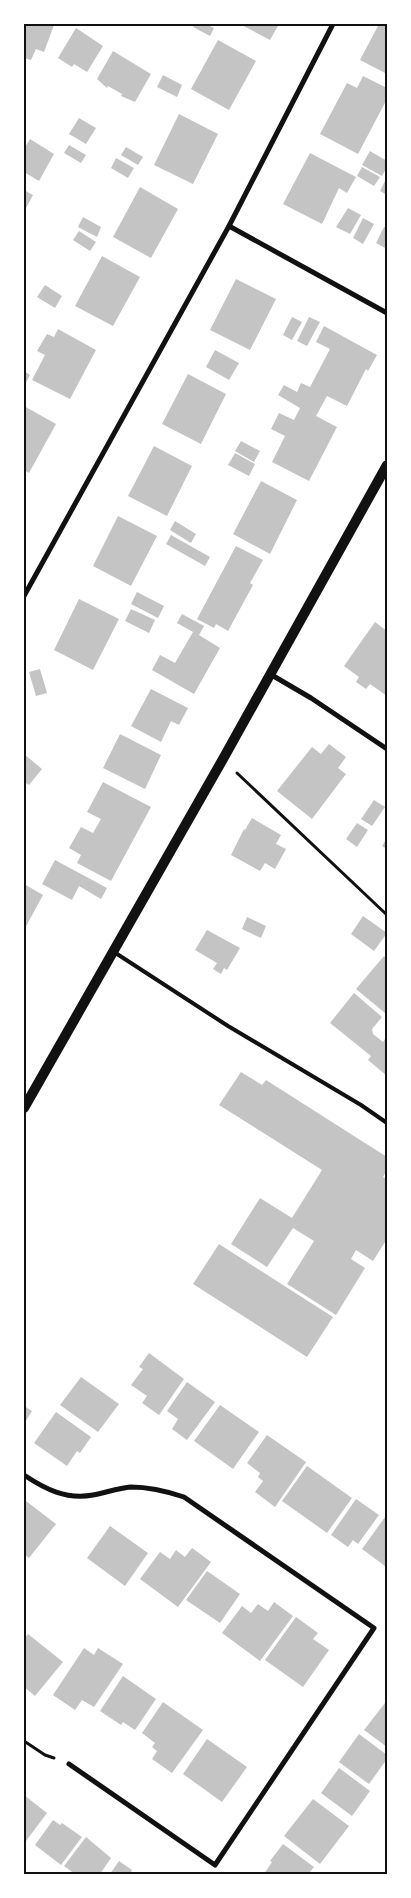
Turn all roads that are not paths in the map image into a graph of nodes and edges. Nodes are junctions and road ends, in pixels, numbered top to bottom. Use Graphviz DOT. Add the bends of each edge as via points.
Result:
graph roads {
  1 [pos="333,24"];
  2 [pos="229,226"];
  3 [pos="387,313"];
  4 [pos="387,465"];
  5 [pos="24,596"];
  6 [pos="270,674"];
  7 [pos="387,749"];
  8 [pos="112,950"];
  9 [pos="24,1108"];
  10 [pos="387,1123"];
  11 [pos="24,1475"];
  12 [pos="69,1764"];
  1 -- 2 [label="street"];
  2 -- 3 [label="street"];
  2 -- 5 [label="street"];
  4 -- 6 [label="main road"];
  6 -- 7 [label="street"];
  6 -- 8 [label="main road"];
  8 -- 9 [label="main road"];
  8 -- 10 [label="lane" via="228,1026"];
  11 -- 12 [label="street" via="43,1488 64,1495 89,1496 129,1487 158,1488 184,1497 374,1628 215,1865"];
}
